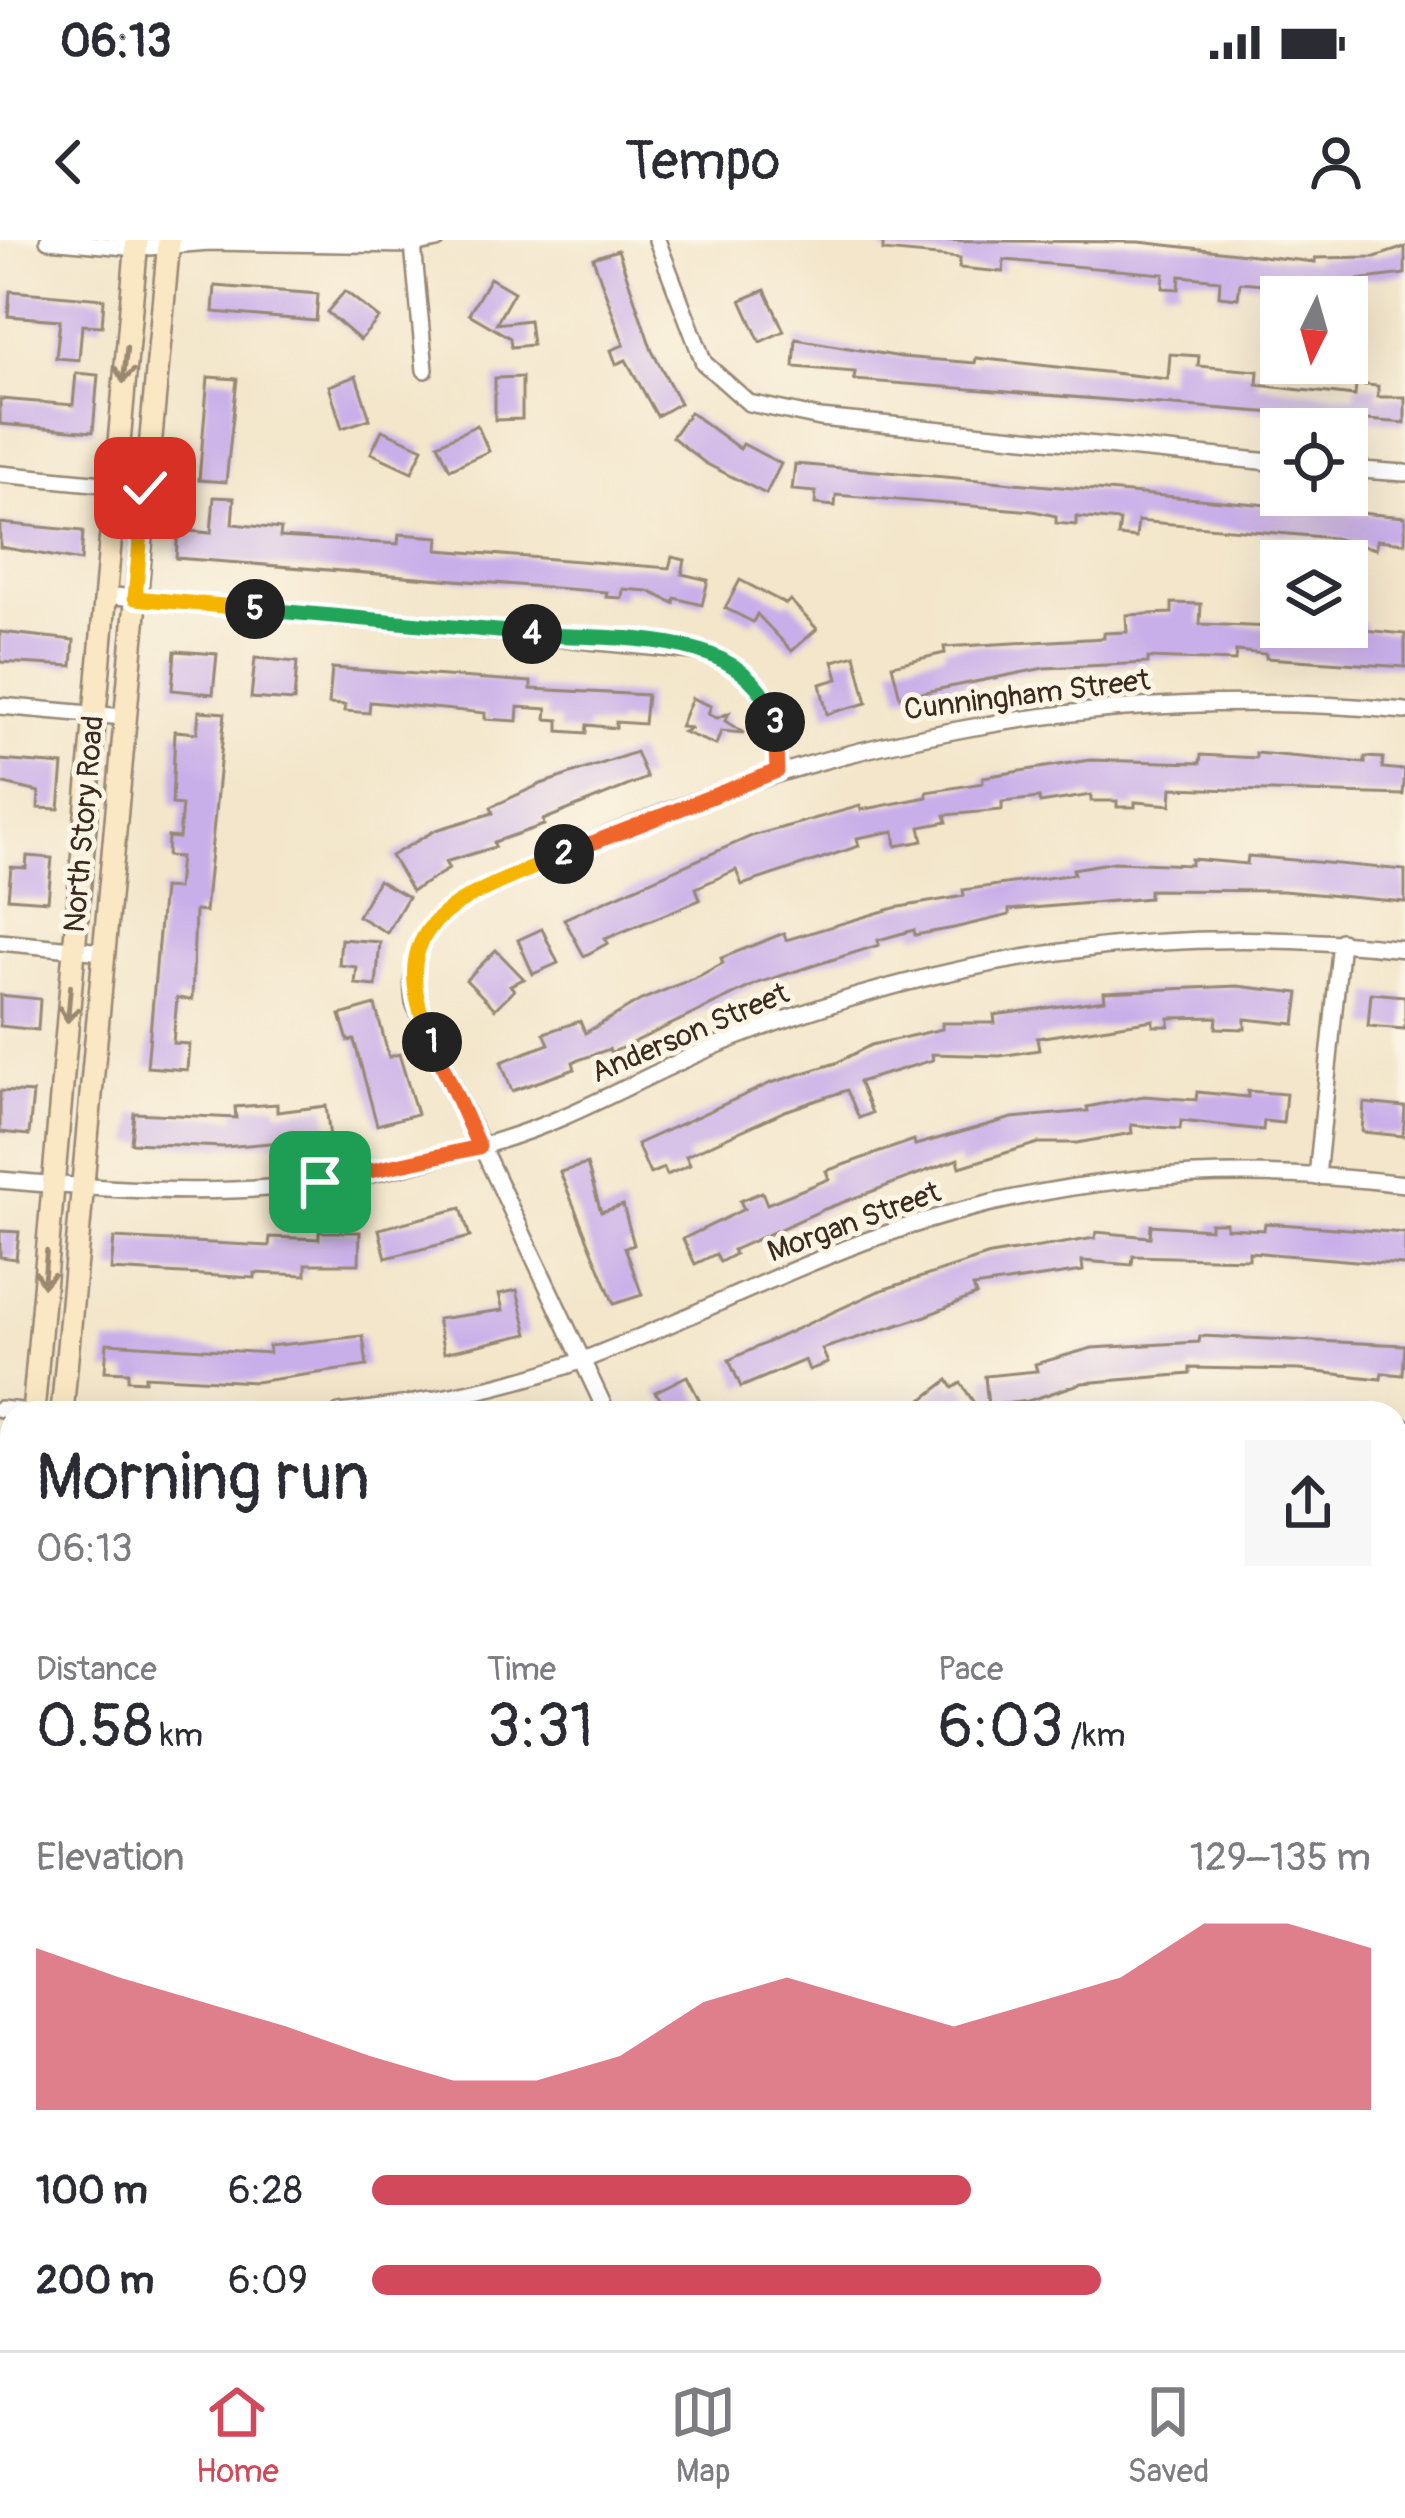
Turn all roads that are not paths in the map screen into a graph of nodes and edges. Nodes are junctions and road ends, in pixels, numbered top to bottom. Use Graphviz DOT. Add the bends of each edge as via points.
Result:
graph roads {
  1 [pos="48,240"];
  2 [pos="437,240"];
  3 [pos="657,240"];
  4 [pos="169,243"];
  5 [pos="137,244"];
  6 [pos="413,244"];
  7 [pos="425,370"];
  8 [pos="1260,461"];
  9 [pos="1368,470"];
  10 [pos="1405,473"];
  11 [pos="0,474"];
  12 [pos="114,484"];
  13 [pos="145,488"];
  14 [pos="104,596"];
  15 [pos="135,598"];
  16 [pos="0,706"];
  17 [pos="1405,711"];
  18 [pos="93,714"];
  19 [pos="124,717"];
  20 [pos="777,771"];
  21 [pos="1341,941"];
  22 [pos="0,942"];
  23 [pos="74,949"];
  24 [pos="1405,949"];
  25 [pos="103,952"];
  26 [pos="479,1147"];
  27 [pos="1317,1177"];
  28 [pos="0,1180"];
  29 [pos="1405,1184"];
  30 [pos="52,1185"];
  31 [pos="82,1187"];
  32 [pos="584,1360"];
  33 [pos="34,1401"];
  34 [pos="63,1401"];
  35 [pos="406,1401"];
  36 [pos="602,1401"];
  1 -- 5 [label="street"];
  2 -- 6 [label="street"];
  3 -- 8 [label="street" via="704,363 749,403 820,418"];
  4 -- 5 [label="street"];
  4 -- 6 [label="street"];
  4 -- 13 [label="main road, North Story Road"];
  5 -- 12 [label="main road, North Story Road, one-way"];
  6 -- 7 [label="street"];
  9 -- 10 [label="street"];
  11 -- 12 [label="street"];
  12 -- 13 [label="street"];
  12 -- 14 [label="main road, North Story Road"];
  13 -- 15 [label="main road, North Story Road"];
  14 -- 15 [label="street"];
  14 -- 18 [label="main road, North Story Road"];
  15 -- 19 [label="main road, North Story Road"];
  15 -- 20 [label="street" via="704,652 744,670 762,692 778,739"];
  16 -- 18 [label="street"];
  17 -- 20 [label="street, Cunningham Street" via="1193,701 1025,716"];
  18 -- 19 [label="street"];
  18 -- 23 [label="main road, North Story Road"];
  19 -- 25 [label="main road, North Story Road"];
  20 -- 26 [label="street, Cunningham Street" via="617,830 462,901 420,937 410,974 415,1003"];
  21 -- 24 [label="street, Anderson Street"];
  21 -- 26 [label="street, Anderson Street" via="1156,938 969,964 863,990"];
  21 -- 27 [label="street"];
  22 -- 23 [label="street"];
  23 -- 25 [label="street"];
  23 -- 30 [label="main road, North Story Road, one-way"];
  25 -- 31 [label="main road, North Story Road"];
  26 -- 31 [label="street, Anderson Street" via="254,1190"];
  26 -- 32 [label="street, Cunningham Street"];
  27 -- 29 [label="street, Morgan Street"];
  27 -- 32 [label="street, Morgan Street" via="1145,1174 934,1218"];
  28 -- 30 [label="street, Anderson Street"];
  30 -- 31 [label="street, Anderson Street"];
  30 -- 33 [label="main road, North Story Road, one-way"];
  31 -- 34 [label="main road, North Story Road"];
  32 -- 35 [label="street, Morgan Street"];
  32 -- 36 [label="street, Cunningham Street"];
}
